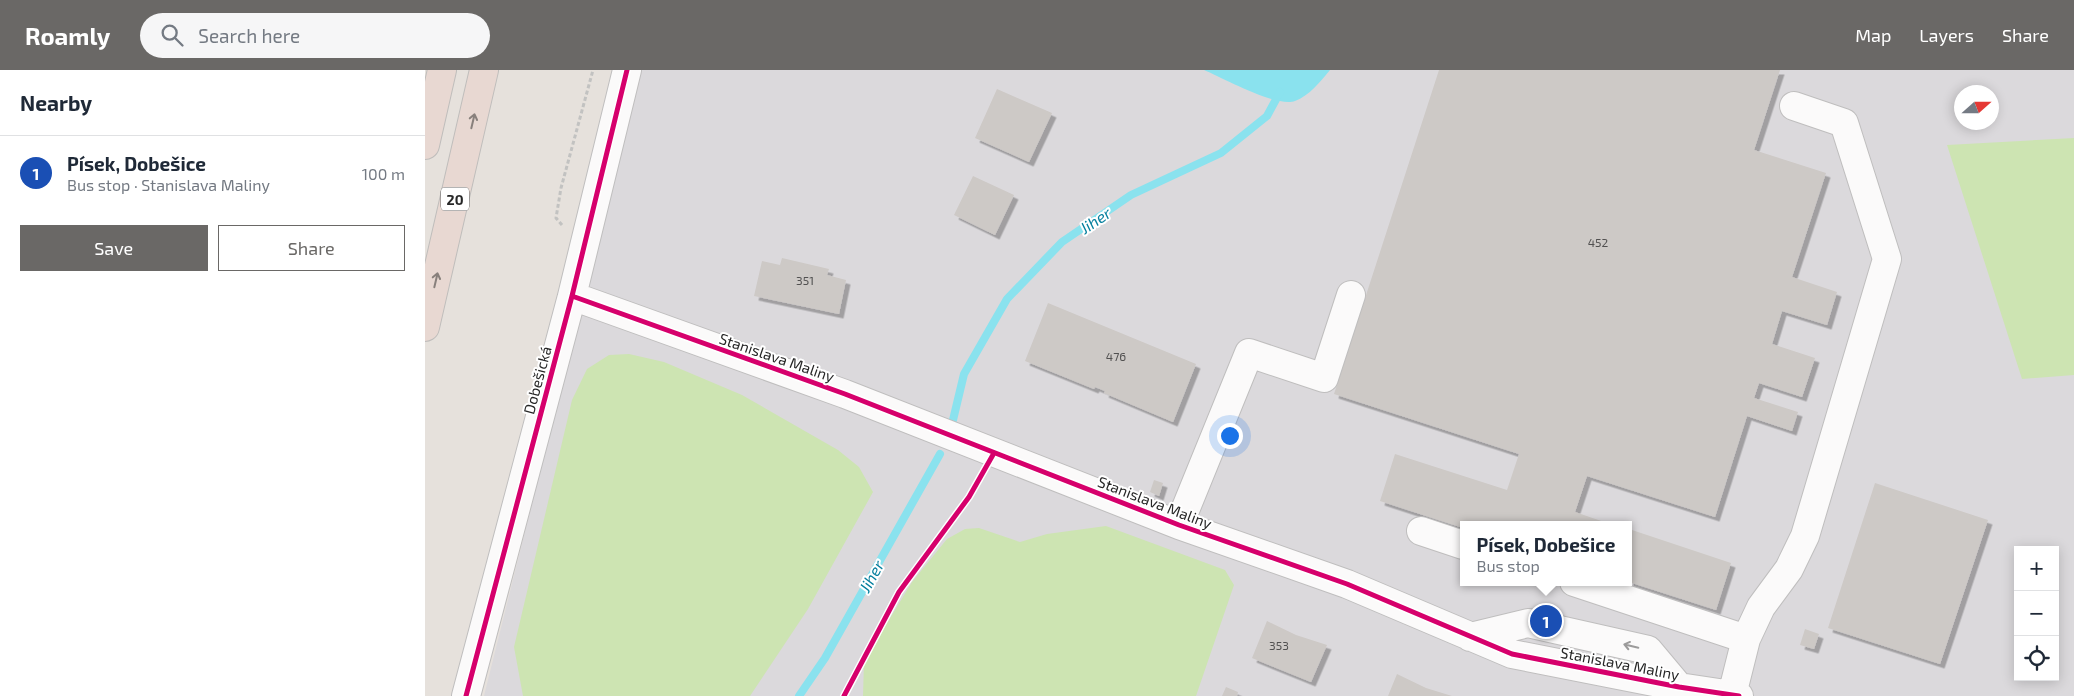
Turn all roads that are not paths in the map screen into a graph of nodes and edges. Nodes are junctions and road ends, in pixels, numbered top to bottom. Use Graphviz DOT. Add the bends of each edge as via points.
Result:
graph roads {
  1 [pos="442,70"];
  2 [pos="484,70"];
  3 [pos="627,70"];
  4 [pos="1795,106"];
  5 [pos="425,145"];
  6 [pos="1351,295"];
  7 [pos="573,296"];
  8 [pos="425,327"];
  9 [pos="1179,525"];
  10 [pos="1421,531"];
  11 [pos="1460,544"];
  12 [pos="1586,586"];
  13 [pos="1746,639"];
  14 [pos="466,696"];
  15 [pos="1735,696"];
  1 -- 5 [label="highway"];
  8 -- 2 [label="highway, 20, one-way"];
  3 -- 7 [label="street, Dobešická"];
  4 -- 13 [label="street" via="1844,123 1887,259 1805,536 1789,569 1761,607"];
  6 -- 9 [label="street" via="1324,378 1249,352"];
  7 -- 9 [label="street, Stanislava Maliny" via="845,394"];
  7 -- 14 [label="street, Dobešická"];
  9 -- 15 [label="street, Stanislava Maliny" via="1347,584 1511,654"];
  10 -- 11 [label="street"];
  12 -- 13 [label="street"];
  13 -- 15 [label="street"];
}
